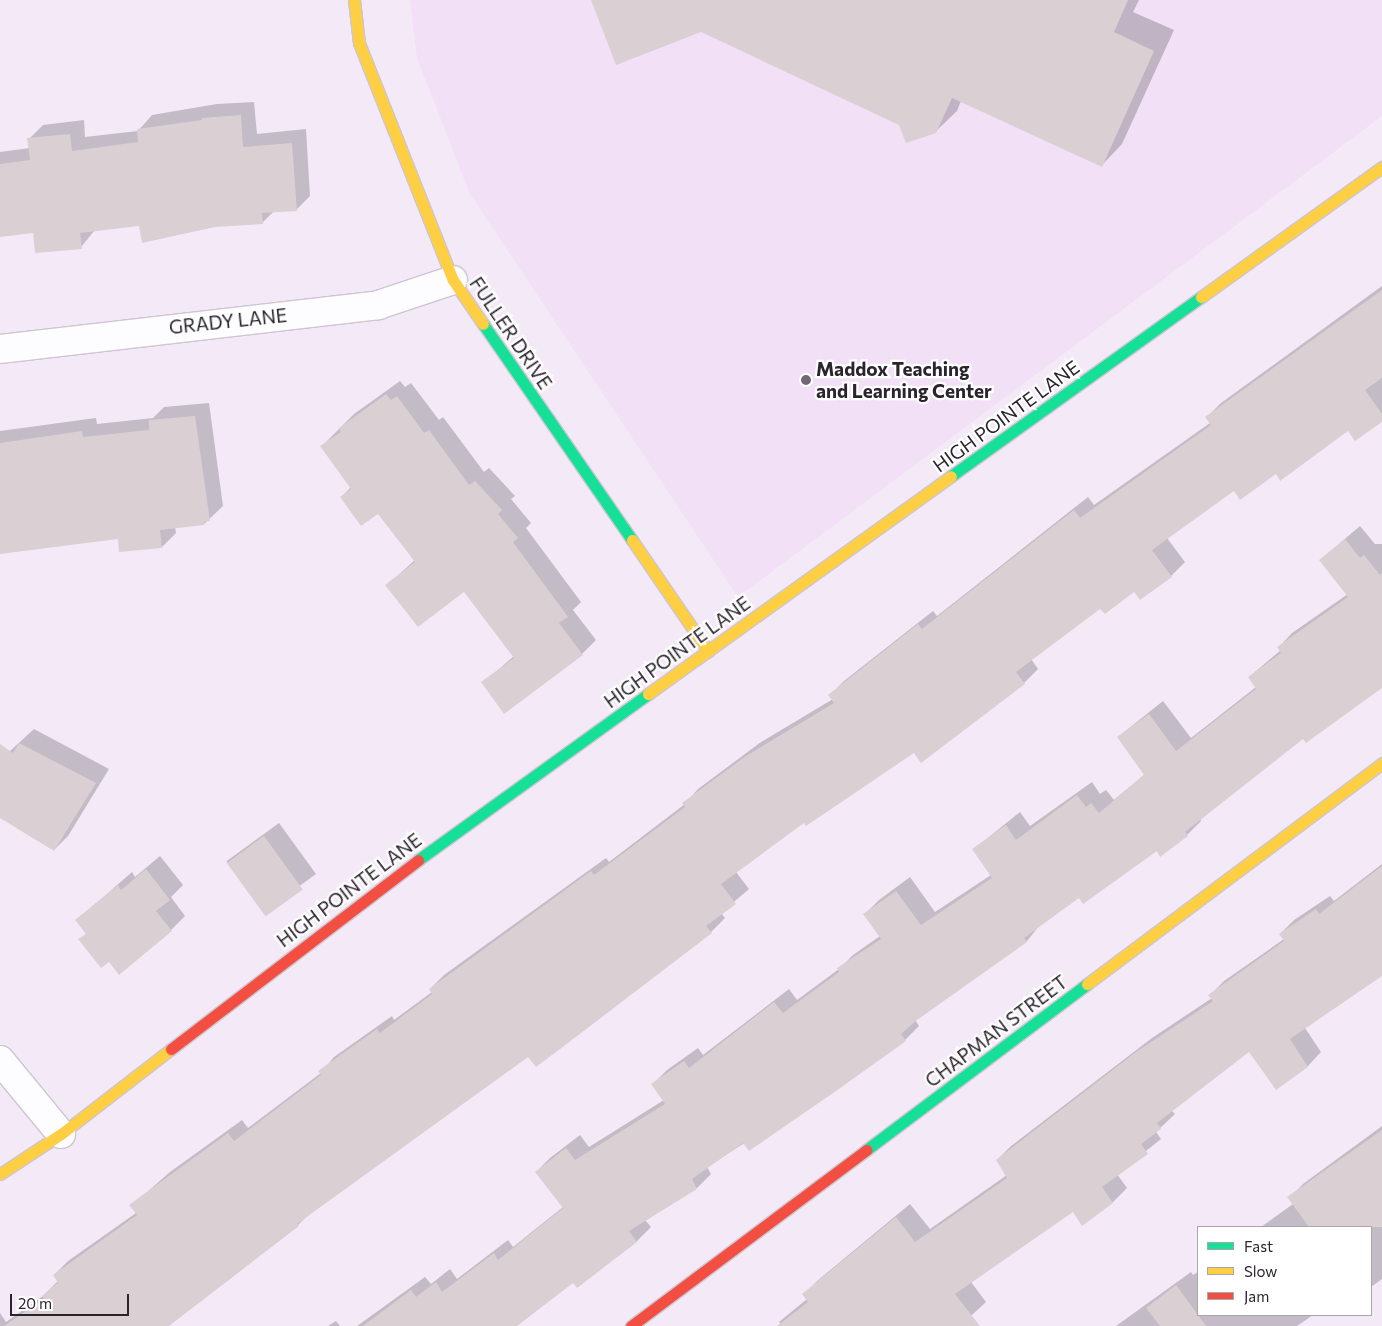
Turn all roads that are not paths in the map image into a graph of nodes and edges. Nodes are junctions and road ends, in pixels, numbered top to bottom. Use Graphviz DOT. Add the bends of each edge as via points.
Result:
graph roads {
  1 [pos="354,0"];
  2 [pos="1382,168"];
  3 [pos="454,280"];
  4 [pos="0,349"];
  5 [pos="708,651"];
  6 [pos="1382,763"];
  7 [pos="0,1060"];
  8 [pos="61,1134"];
  9 [pos="0,1174"];
  10 [pos="631,1326"];
  1 -- 3 [label="street, FULLER DRIVE" via="359,43"];
  2 -- 5 [label="street, HIGH POINTE LANE"];
  3 -- 4 [label="street, GRADY LANE" via="378,305"];
  3 -- 5 [label="street, FULLER DRIVE"];
  5 -- 8 [label="street, HIGH POINTE LANE" via="404,870"];
  6 -- 10 [label="street, CHAPMAN STREET"];
  7 -- 8 [label="street"];
  8 -- 9 [label="street, HIGH POINTE LANE"];
}
